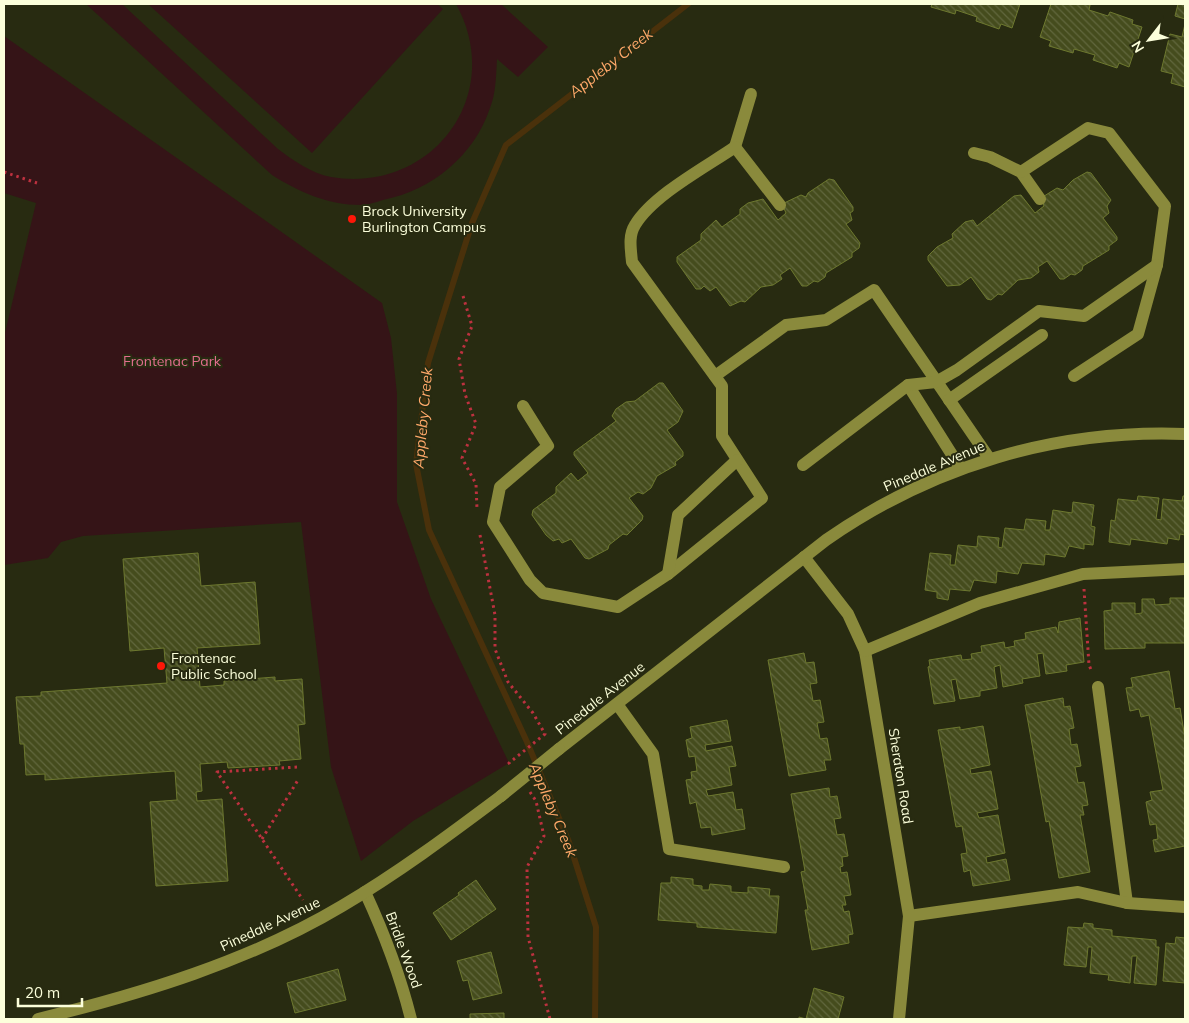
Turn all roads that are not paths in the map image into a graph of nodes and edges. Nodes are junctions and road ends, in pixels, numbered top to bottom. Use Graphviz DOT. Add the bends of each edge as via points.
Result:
graph roads {
  1 [pos="750,94"];
  2 [pos="735,147"];
  3 [pos="974,153"];
  4 [pos="1021,172"];
  5 [pos="1040,199"];
  6 [pos="780,205"];
  7 [pos="1157,265"];
  8 [pos="1042,335"];
  9 [pos="715,376"];
  10 [pos="1074,376"];
  11 [pos="936,382"];
  12 [pos="908,385"];
  13 [pos="949,400"];
  14 [pos="523,406"];
  15 [pos="1185,434"];
  16 [pos="989,458"];
  17 [pos="737,460"];
  18 [pos="803,465"];
  19 [pos="961,469"];
  20 [pos="804,556"];
  21 [pos="1185,569"];
  22 [pos="668,574"];
  23 [pos="865,651"];
  24 [pos="1098,687"];
  25 [pos="617,704"];
  26 [pos="784,867"];
  27 [pos="365,892"];
  28 [pos="1127,903"];
  29 [pos="1185,907"];
  30 [pos="909,916"];
  31 [pos="38,1019"];
  32 [pos="411,1019"];
  33 [pos="900,1019"];
  1 -- 2 [label="street"];
  2 -- 6 [label="street"];
  2 -- 9 [label="street" via="657,200 635,225 630,241 632,262"];
  3 -- 4 [label="street"];
  4 -- 5 [label="street"];
  4 -- 7 [label="street" via="1088,128 1109,133 1165,206"];
  7 -- 10 [label="street" via="1138,334"];
  7 -- 11 [label="street" via="1084,316 1039,311"];
  8 -- 13 [label="street"];
  9 -- 11 [label="street" via="786,325 826,320 874,290"];
  9 -- 17 [label="street" via="722,386 722,436"];
  11 -- 12 [label="street"];
  11 -- 13 [label="street"];
  12 -- 18 [label="street"];
  12 -- 19 [label="street"];
  13 -- 16 [label="street"];
  14 -- 22 [label="street" via="548,446 500,487 493,522 530,580 543,593 618,607"];
  15 -- 16 [label="street, Pinedale Avenue" via="1099,436 1041,445"];
  16 -- 19 [label="street, Pinedale Avenue"];
  17 -- 22 [label="street" via="678,515"];
  17 -- 22 [label="street" via="762,498"];
  19 -- 20 [label="street, Pinedale Avenue" via="921,485 863,516"];
  20 -- 23 [label="street, Sheraton Road" via="848,614"];
  20 -- 25 [label="street, Pinedale Avenue"];
  21 -- 23 [label="street" via="1083,574 980,603"];
  23 -- 30 [label="street, Sheraton Road"];
  24 -- 28 [label="street"];
  25 -- 26 [label="street" via="654,754 669,849"];
  25 -- 27 [label="street, Pinedale Avenue, bridge" via="501,796"];
  27 -- 31 [label="street, Pinedale Avenue" via="286,935 214,966 91,1006"];
  27 -- 32 [label="street, Bridle Wood" via="384,933"];
  28 -- 29 [label="street"];
  28 -- 30 [label="street" via="1078,892"];
  30 -- 33 [label="street, Sheraton Road"];
}
